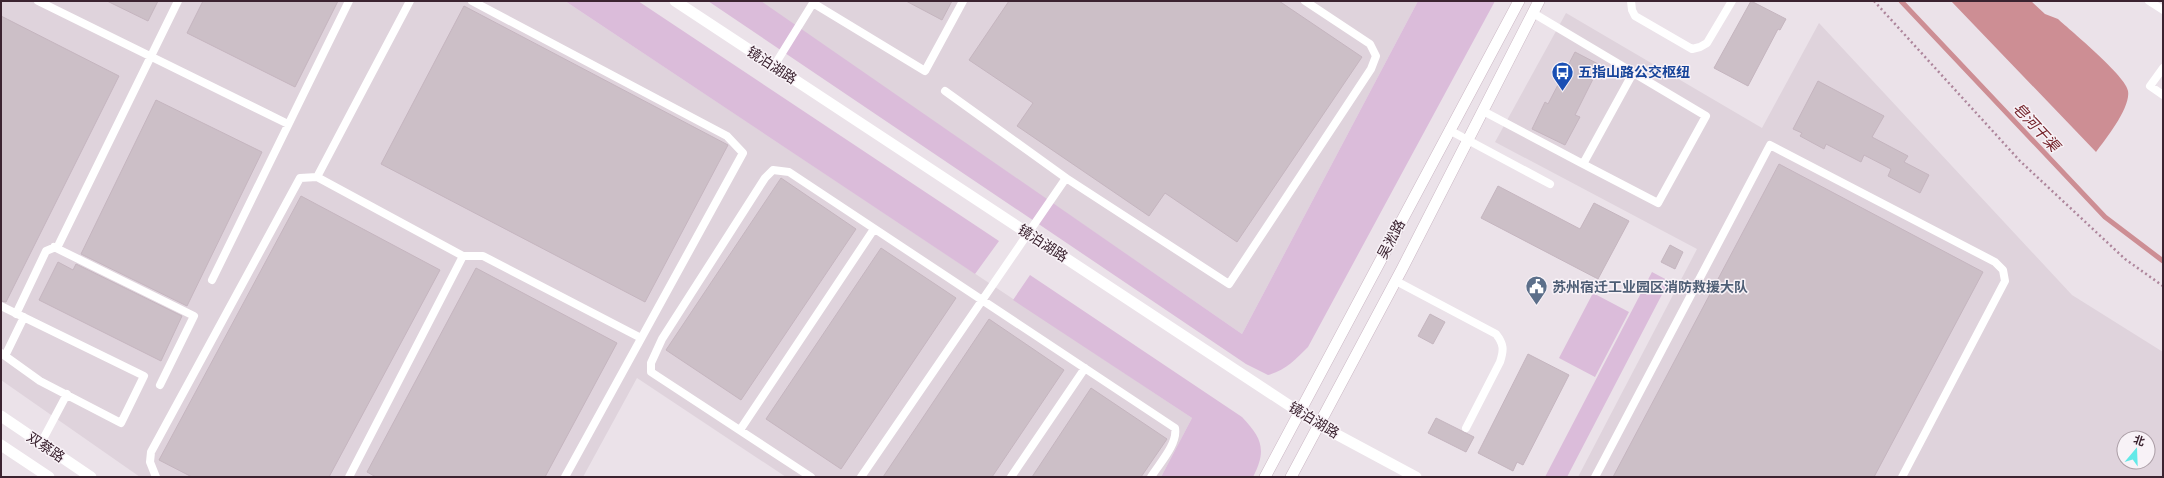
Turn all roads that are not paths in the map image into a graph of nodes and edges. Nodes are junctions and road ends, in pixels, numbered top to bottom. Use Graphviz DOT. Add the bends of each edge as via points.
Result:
graph roads {
  1 [pos="38,1"];
  2 [pos="178,1"];
  3 [pos="349,1"];
  4 [pos="410,1"];
  5 [pos="472,1"];
  6 [pos="674,1"];
  7 [pos="964,1"];
  8 [pos="1305,1"];
  9 [pos="1518,1"];
  10 [pos="1539,1"];
  11 [pos="1631,1"];
  12 [pos="1732,1"];
  13 [pos="2149,1"];
  14 [pos="812,2"];
  15 [pos="2163,10"];
  16 [pos="1532,13"];
  17 [pos="151,57"];
  18 [pos="774,66"];
  19 [pos="2163,68"];
  20 [pos="1633,73"];
  21 [pos="945,91"];
  22 [pos="2163,95"];
  23 [pos="1482,111"];
  24 [pos="288,124"];
  25 [pos="1449,130"];
  26 [pos="1468,140"];
  27 [pos="1583,164"];
  28 [pos="317,177"];
  29 [pos="1066,178"];
  30 [pos="1550,184"];
  31 [pos="874,229"];
  32 [pos="1028,234"];
  33 [pos="54,247"];
  34 [pos="463,256"];
  35 [pos="212,280"];
  36 [pos="1396,281"];
  37 [pos="982,300"];
  38 [pos="1,306"];
  39 [pos="20,315"];
  40 [pos="641,338"];
  41 [pos="3,355"];
  42 [pos="1085,368"];
  43 [pos="160,385"];
  44 [pos="67,394"];
  45 [pos="1299,412"];
  46 [pos="1,416"];
  47 [pos="1319,425"];
  48 [pos="1466,428"];
  49 [pos="740,430"];
  50 [pos="40,443"];
  51 [pos="1,445"];
  52 [pos="49,477"];
  53 [pos="91,477"];
  54 [pos="156,477"];
  55 [pos="349,477"];
  56 [pos="565,477"];
  57 [pos="811,477"];
  58 [pos="861,477"];
  59 [pos="1011,477"];
  60 [pos="1150,477"];
  61 [pos="1265,477"];
  62 [pos="1291,477"];
  63 [pos="1416,477"];
  64 [pos="1595,477"];
  65 [pos="1902,477"];
  1 -- 17 [label="lane"];
  2 -- 17 [label="lane"];
  3 -- 24 [label="lane"];
  4 -- 28 [label="lane"];
  5 -- 40 [label="lane" via="727,136 743,153"];
  6 -- 18 [label="main road, 镜泊湖路"];
  7 -- 14 [label="lane" via="926,71"];
  8 -- 29 [label="lane" via="1370,44 1376,56 1371,69 1229,284"];
  9 -- 25 [label="main road, 吴淞路"];
  10 -- 16 [label="main road, 吴淞路"];
  11 -- 12 [label="lane" via="1635,16 1692,49 1707,43"];
  13 -- 15 [label="lane"];
  14 -- 18 [label="lane"];
  16 -- 20 [label="lane"];
  16 -- 23 [label="main road, 吴淞路"];
  17 -- 24 [label="lane"];
  17 -- 33 [label="lane" via="58,246"];
  18 -- 32 [label="main road, 镜泊湖路"];
  19 -- 22 [label="lane" via="2150,86"];
  20 -- 27 [label="lane"];
  20 -- 27 [label="lane" via="1706,116 1658,202"];
  21 -- 29 [label="lane"];
  23 -- 26 [label="main road, 吴淞路"];
  23 -- 27 [label="lane"];
  24 -- 35 [label="lane"];
  25 -- 26 [label="lane"];
  25 -- 45 [label="main road, 吴淞路"];
  26 -- 30 [label="lane"];
  26 -- 36 [label="main road, 吴淞路"];
  28 -- 34 [label="lane"];
  28 -- 54 [label="lane" via="300,178 154,446 150,462"];
  29 -- 32 [label="lane"];
  31 -- 37 [label="lane"];
  31 -- 49 [label="lane"];
  31 -- 49 [label="lane" via="789,172 773,170 765,178 662,339 651,363 651,372"];
  32 -- 37 [label="lane"];
  32 -- 45 [label="main road, 镜泊湖路"];
  33 -- 39 [label="lane" via="46,251"];
  33 -- 43 [label="lane" via="194,316"];
  34 -- 40 [label="lane" via="483,256"];
  34 -- 55 [label="lane"];
  36 -- 47 [label="main road, 吴淞路"];
  36 -- 48 [label="lane" via="1496,334 1502,342 1504,352 1500,362"];
  37 -- 42 [label="lane"];
  37 -- 58 [label="lane"];
  38 -- 39 [label="lane"];
  39 -- 41 [label="lane"];
  39 -- 44 [label="lane" via="144,376 121,423"];
  40 -- 56 [label="lane"];
  41 -- 44 [label="lane" via="40,381"];
  42 -- 59 [label="lane"];
  42 -- 60 [label="lane" via="1175,428 1173,442"];
  44 -- 50 [label="lane"];
  45 -- 47 [label="main road, 镜泊湖路"];
  45 -- 61 [label="main road, 吴淞路"];
  46 -- 50 [label="main road, 双蔡路"];
  47 -- 62 [label="main road, 吴淞路"];
  47 -- 63 [label="main road, 镜泊湖路"];
  49 -- 57 [label="lane"];
  50 -- 53 [label="main road, 双蔡路"];
  51 -- 52 [label="main road, 双蔡路"];
  64 -- 65 [label="lane" via="1770,145 1995,262 2002,270 2005,280"];
}
